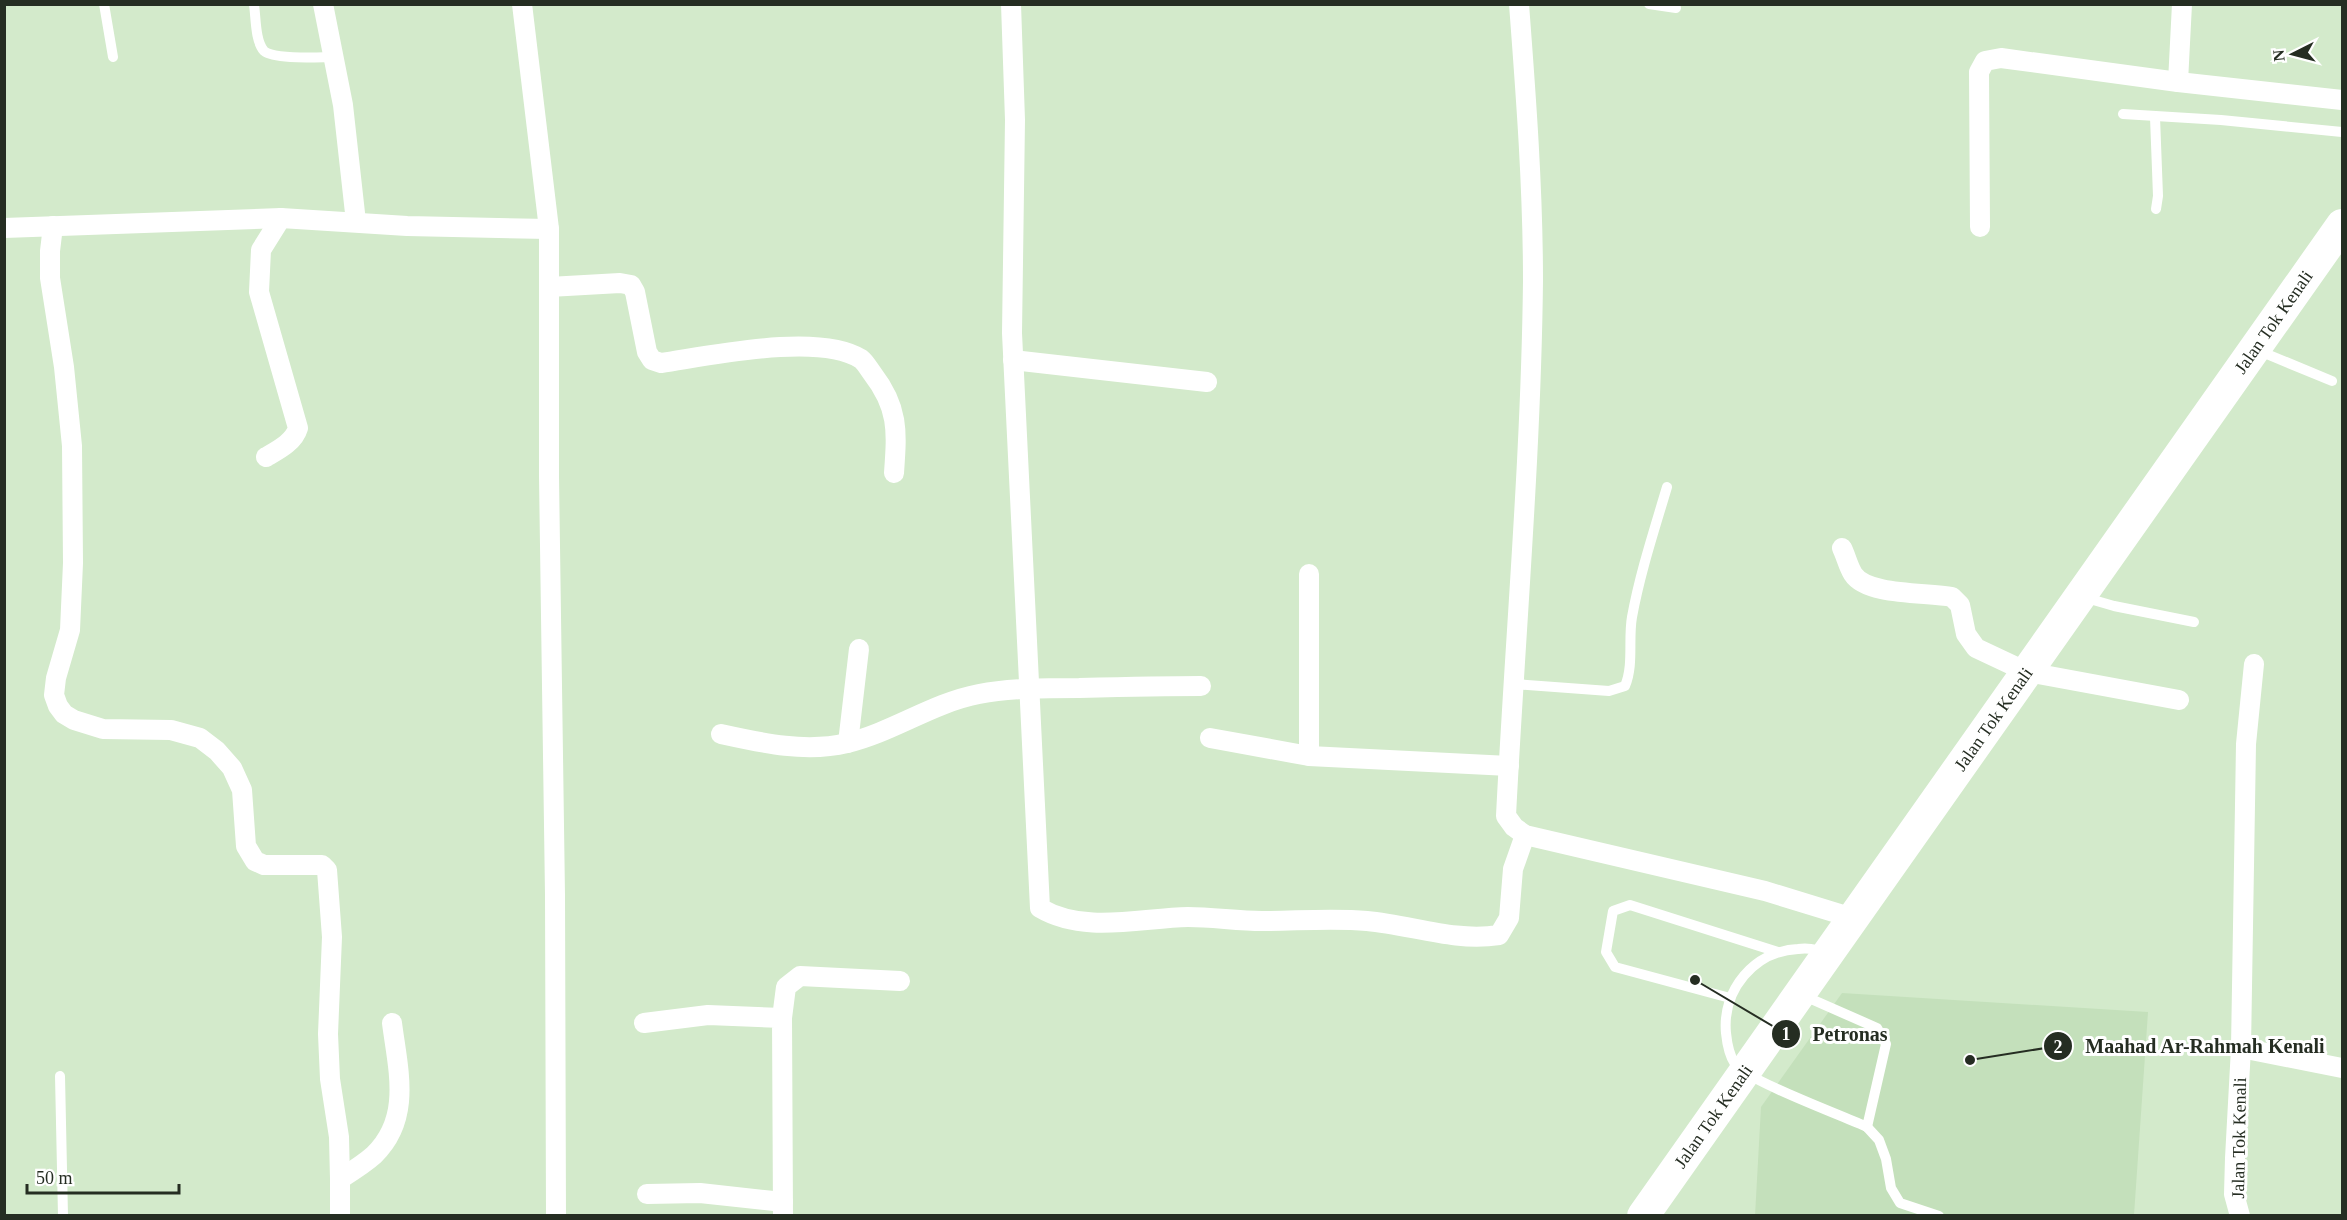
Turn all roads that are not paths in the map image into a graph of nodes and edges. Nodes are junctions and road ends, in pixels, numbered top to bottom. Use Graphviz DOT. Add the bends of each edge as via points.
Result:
graph roads {
  1 [pos="104,4"];
  2 [pos="323,4"];
  3 [pos="522,4"];
  4 [pos="1011,4"];
  5 [pos="1519,4"];
  6 [pos="1649,4"];
  7 [pos="2182,4"];
  8 [pos="254,5"];
  9 [pos="1676,8"];
  10 [pos="113,57"];
  11 [pos="334,57"];
  12 [pos="2178,82"];
  13 [pos="2343,100"];
  14 [pos="2123,114"];
  15 [pos="2155,117"];
  16 [pos="2343,132"];
  17 [pos="2156,208"];
  18 [pos="281,218"];
  19 [pos="356,222"];
  20 [pos="2343,225"];
  21 [pos="53,226"];
  22 [pos="1980,227"];
  23 [pos="4,228"];
  24 [pos="549,229"];
  25 [pos="549,287"];
  26 [pos="2255,349"];
  27 [pos="1013,360"];
  28 [pos="2331,381"];
  29 [pos="1207,382"];
  30 [pos="266,457"];
  31 [pos="894,473"];
  32 [pos="1667,487"];
  33 [pos="1842,548"];
  34 [pos="1309,574"];
  35 [pos="2080,596"];
  36 [pos="2194,622"];
  37 [pos="859,649"];
  38 [pos="2254,664"];
  39 [pos="2027,672"];
  40 [pos="1514,684"];
  41 [pos="1202,686"];
  42 [pos="1030,688"];
  43 [pos="2179,700"];
  44 [pos="721,734"];
  45 [pos="1210,738"];
  46 [pos="848,743"];
  47 [pos="1309,756"];
  48 [pos="1509,766"];
  49 [pos="1525,835"];
  50 [pos="1853,918"];
  51 [pos="1778,952"];
  52 [pos="1826,956"];
  53 [pos="900,981"];
  54 [pos="1800,993"];
  55 [pos="1730,999"];
  56 [pos="782,1018"];
  57 [pos="392,1023"];
  58 [pos="644,1023"];
  59 [pos="2241,1048"];
  60 [pos="2343,1068"];
  61 [pos="1744,1072"];
  62 [pos="60,1076"];
  63 [pos="1867,1126"];
  64 [pos="340,1179"];
  65 [pos="647,1194"];
  66 [pos="783,1209"];
  67 [pos="63,1215"];
  68 [pos="340,1215"];
  69 [pos="556,1215"];
  70 [pos="1643,1215"];
  71 [pos="1940,1215"];
  72 [pos="2240,1215"];
  1 -- 10 [label="lane"];
  2 -- 11 [label="street"];
  3 -- 24 [label="street"];
  4 -- 27 [label="street" via="1015,120"];
  5 -- 40 [label="street" via="1528,115 1533,280 1527,489"];
  6 -- 9 [label="lane"];
  7 -- 12 [label="street"];
  8 -- 11 [label="lane" via="264,51 274,55"];
  11 -- 19 [label="street"];
  12 -- 13 [label="street"];
  12 -- 22 [label="street" via="2001,58 1985,61 1979,72"];
  14 -- 15 [label="lane"];
  15 -- 16 [label="lane"];
  15 -- 17 [label="lane"];
  18 -- 19 [label="street"];
  18 -- 21 [label="street"];
  18 -- 30 [label="street" via="261,250 259,292 298,428 284,446"];
  19 -- 24 [label="street"];
  20 -- 26 [label="main road, Jalan Tok Kenali"];
  21 -- 23 [label="street"];
  21 -- 64 [label="street" via="50,278 72,446 73,552 70,630 54,695 64,714 103,729 171,730 200,738 232,768 242,790 246,846 255,861 264,865 322,865 327,870 332,938 328,1034"];
  24 -- 25 [label="street"];
  25 -- 31 [label="street" via="631,285 647,352 652,360 661,363 780,347 831,348 862,359 893,406 897,441"];
  25 -- 69 [label="street"];
  26 -- 28 [label="lane"];
  26 -- 35 [label="main road, Jalan Tok Kenali"];
  27 -- 29 [label="street"];
  27 -- 42 [label="street"];
  32 -- 40 [label="lane" via="1638,580 1625,686 1609,691"];
  33 -- 39 [label="street" via="1853,575 1862,583 1879,589 1952,597 1960,605 1966,634 1976,648"];
  34 -- 47 [label="street"];
  35 -- 36 [label="lane"];
  35 -- 39 [label="main road, Jalan Tok Kenali"];
  37 -- 46 [label="street"];
  38 -- 59 [label="street, Jalan Tok Kenali" via="2246,744"];
  39 -- 43 [label="street"];
  39 -- 50 [label="main road, Jalan Tok Kenali"];
  40 -- 48 [label="street"];
  41 -- 42 [label="street"];
  42 -- 46 [label="street" via="960,698"];
  42 -- 49 [label="street" via="1040,908 1055,917 1108,923 1189,917 1366,921 1454,936 1499,935 1509,918 1514,869"];
  44 -- 46 [label="street" via="790,746 819,748"];
  45 -- 47 [label="street"];
  47 -- 48 [label="street"];
  48 -- 49 [label="street" via="1506,816"];
  49 -- 50 [label="street" via="1765,891"];
  50 -- 52 [label="main road, Jalan Tok Kenali"];
  51 -- 52 [label="lane" via="1804,948"];
  51 -- 55 [label="lane" via="1744,975"];
  51 -- 55 [label="lane" via="1630,905 1613,911 1606,952 1615,967"];
  52 -- 54 [label="main road, Jalan Tok Kenali"];
  53 -- 56 [label="street" via="800,976 786,987"];
  54 -- 61 [label="main road, Jalan Tok Kenali"];
  54 -- 63 [label="lane" via="1876,1028 1886,1044"];
  55 -- 61 [label="lane" via="1726,1039 1735,1065"];
  56 -- 58 [label="street" via="708,1015"];
  56 -- 66 [label="street"];
  57 -- 64 [label="street" via="400,1087 398,1117 388,1139 373,1156"];
  59 -- 60 [label="street"];
  59 -- 72 [label="street, Jalan Tok Kenali" via="2234,1194"];
  61 -- 63 [label="lane"];
  61 -- 70 [label="main road, Jalan Tok Kenali"];
  62 -- 67 [label="lane"];
  63 -- 71 [label="lane" via="1879,1140 1891,1188 1900,1203"];
  64 -- 68 [label="street"];
  65 -- 66 [label="street" via="700,1193"];
}
